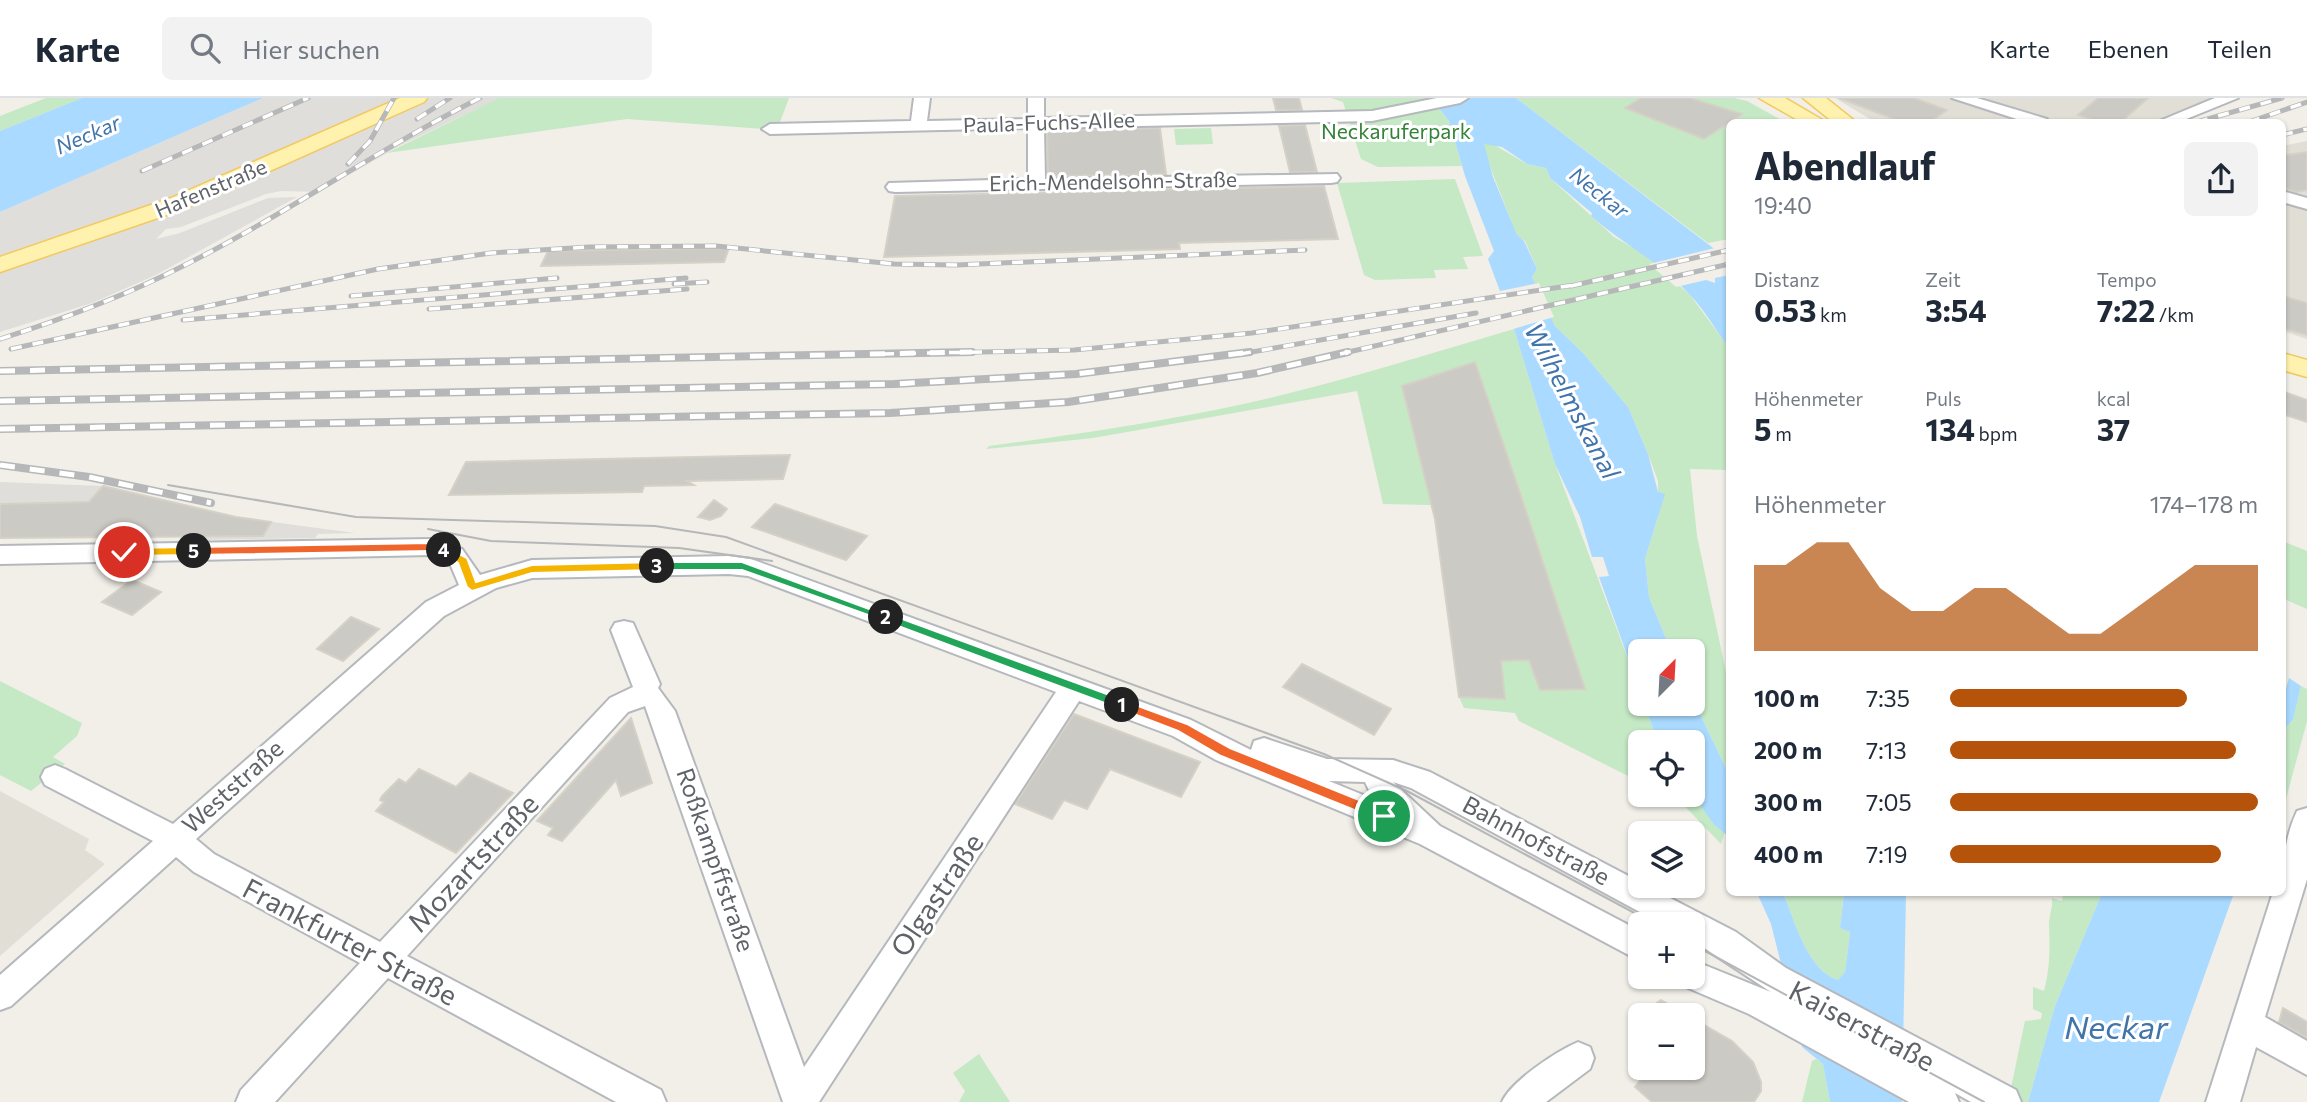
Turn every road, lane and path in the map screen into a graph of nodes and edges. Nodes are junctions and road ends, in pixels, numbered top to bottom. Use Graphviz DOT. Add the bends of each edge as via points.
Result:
graph roads {
  1 [pos="417,98"];
  2 [pos="922,98"];
  3 [pos="1036,98"];
  4 [pos="1165,98"];
  5 [pos="1437,98"];
  6 [pos="1460,98"];
  7 [pos="1769,98"];
  8 [pos="1813,98"];
  9 [pos="1959,98"];
  10 [pos="2230,98"];
  11 [pos="1392,111"];
  12 [pos="1167,118"];
  13 [pos="1810,119"];
  14 [pos="1842,119"];
  15 [pos="2031,119"];
  16 [pos="2173,119"];
  17 [pos="1036,121"];
  18 [pos="918,124"];
  19 [pos="771,127"];
  20 [pos="1331,178"];
  21 [pos="1037,184"];
  22 [pos="895,187"];
  23 [pos="2286,197"];
  24 [pos="2307,204"];
  25 [pos="0,265"];
  26 [pos="2286,345"];
  27 [pos="2307,352"];
  28 [pos="2286,362"];
  29 [pos="2307,369"];
  30 [pos="0,555"];
  31 [pos="472,587"];
  32 [pos="624,630"];
  33 [pos="1074,687"];
  34 [pos="642,695"];
  35 [pos="1182,728"];
  36 [pos="55,777"];
  37 [pos="1306,783"];
  38 [pos="1381,783"];
  39 [pos="2307,820"];
  40 [pos="1430,835"];
  41 [pos="176,839"];
  42 [pos="1628,941"];
  43 [pos="1725,942"];
  44 [pos="384,960"];
  45 [pos="1705,980"];
  46 [pos="1705,981"];
  47 [pos="0,995"];
  48 [pos="2246,1023"];
  49 [pos="1578,1058"];
  50 [pos="2307,1059"];
  51 [pos="253,1102"];
  52 [pos="649,1102"];
  53 [pos="800,1102"];
  54 [pos="1519,1102"];
  55 [pos="1942,1102"];
  56 [pos="2004,1102"];
  57 [pos="2223,1102"];
  1 -- 25 [label="main road, Hafenstraße" via="179,203"];
  2 -- 18 [label="street"];
  3 -- 17 [label="street"];
  4 -- 12 [label="street"];
  5 -- 11 [label="street"];
  6 -- 11 [label="street"];
  7 -- 13 [label="main road"];
  8 -- 14 [label="main road"];
  9 -- 15 [label="street"];
  10 -- 16 [label="street"];
  11 -- 12 [label="street, Paula-Fuchs-Allee"];
  12 -- 17 [label="street, Paula-Fuchs-Allee"];
  17 -- 18 [label="street, Paula-Fuchs-Allee"];
  17 -- 21 [label="street"];
  18 -- 19 [label="street, Paula-Fuchs-Allee"];
  20 -- 21 [label="street, Erich-Mendelsohn-Straße"];
  21 -- 22 [label="street, Erich-Mendelsohn-Straße"];
  23 -- 24 [label="street"];
  26 -- 27 [label="main road"];
  28 -- 29 [label="main road"];
  30 -- 31 [label="street" via="431,547 463,561"];
  31 -- 33 [label="street, Bahnhofstraße" via="532,569 742,566"];
  31 -- 41 [label="street, Weststraße" via="426,616"];
  32 -- 34 [label="street" via="647,684"];
  33 -- 35 [label="street, Bahnhofstraße"];
  33 -- 53 [label="street, Olgastraße"];
  34 -- 44 [label="street, Mozartstraße" via="619,705"];
  34 -- 53 [label="street, Roßkampffstraße" via="652,696 662,711"];
  35 -- 37 [label="street, Bahnhofstraße" via="1226,752"];
  35 -- 38 [label="street, Bahnhofstraße" via="1232,737 1327,770"];
  36 -- 41 [label="street, Frankfurter Straße"];
  37 -- 38 [label="street, Bahnhofstraße"];
  37 -- 40 [label="street, Bahnhofstraße"];
  38 -- 40 [label="street, Bahnhofstraße"];
  38 -- 43 [label="street, Bahnhofstraße" via="1398,795 1420,780"];
  39 -- 48 [label="street"];
  40 -- 42 [label="street, Bahnhofstraße"];
  41 -- 44 [label="street, Frankfurter Straße" via="204,863"];
  41 -- 47 [label="street, Weststraße"];
  43 -- 45 [label="street" via="1732,965 1725,981"];
  43 -- 56 [label="street, Kaiserstraße" via="1775,978"];
  44 -- 51 [label="street, Mozartstraße"];
  44 -- 52 [label="street, Frankfurter Straße"];
  46 -- 55 [label="street, Kaiserstraße" via="1786,1016"];
  48 -- 50 [label="street"];
  48 -- 57 [label="street"];
  49 -- 54 [label="street"];
}
